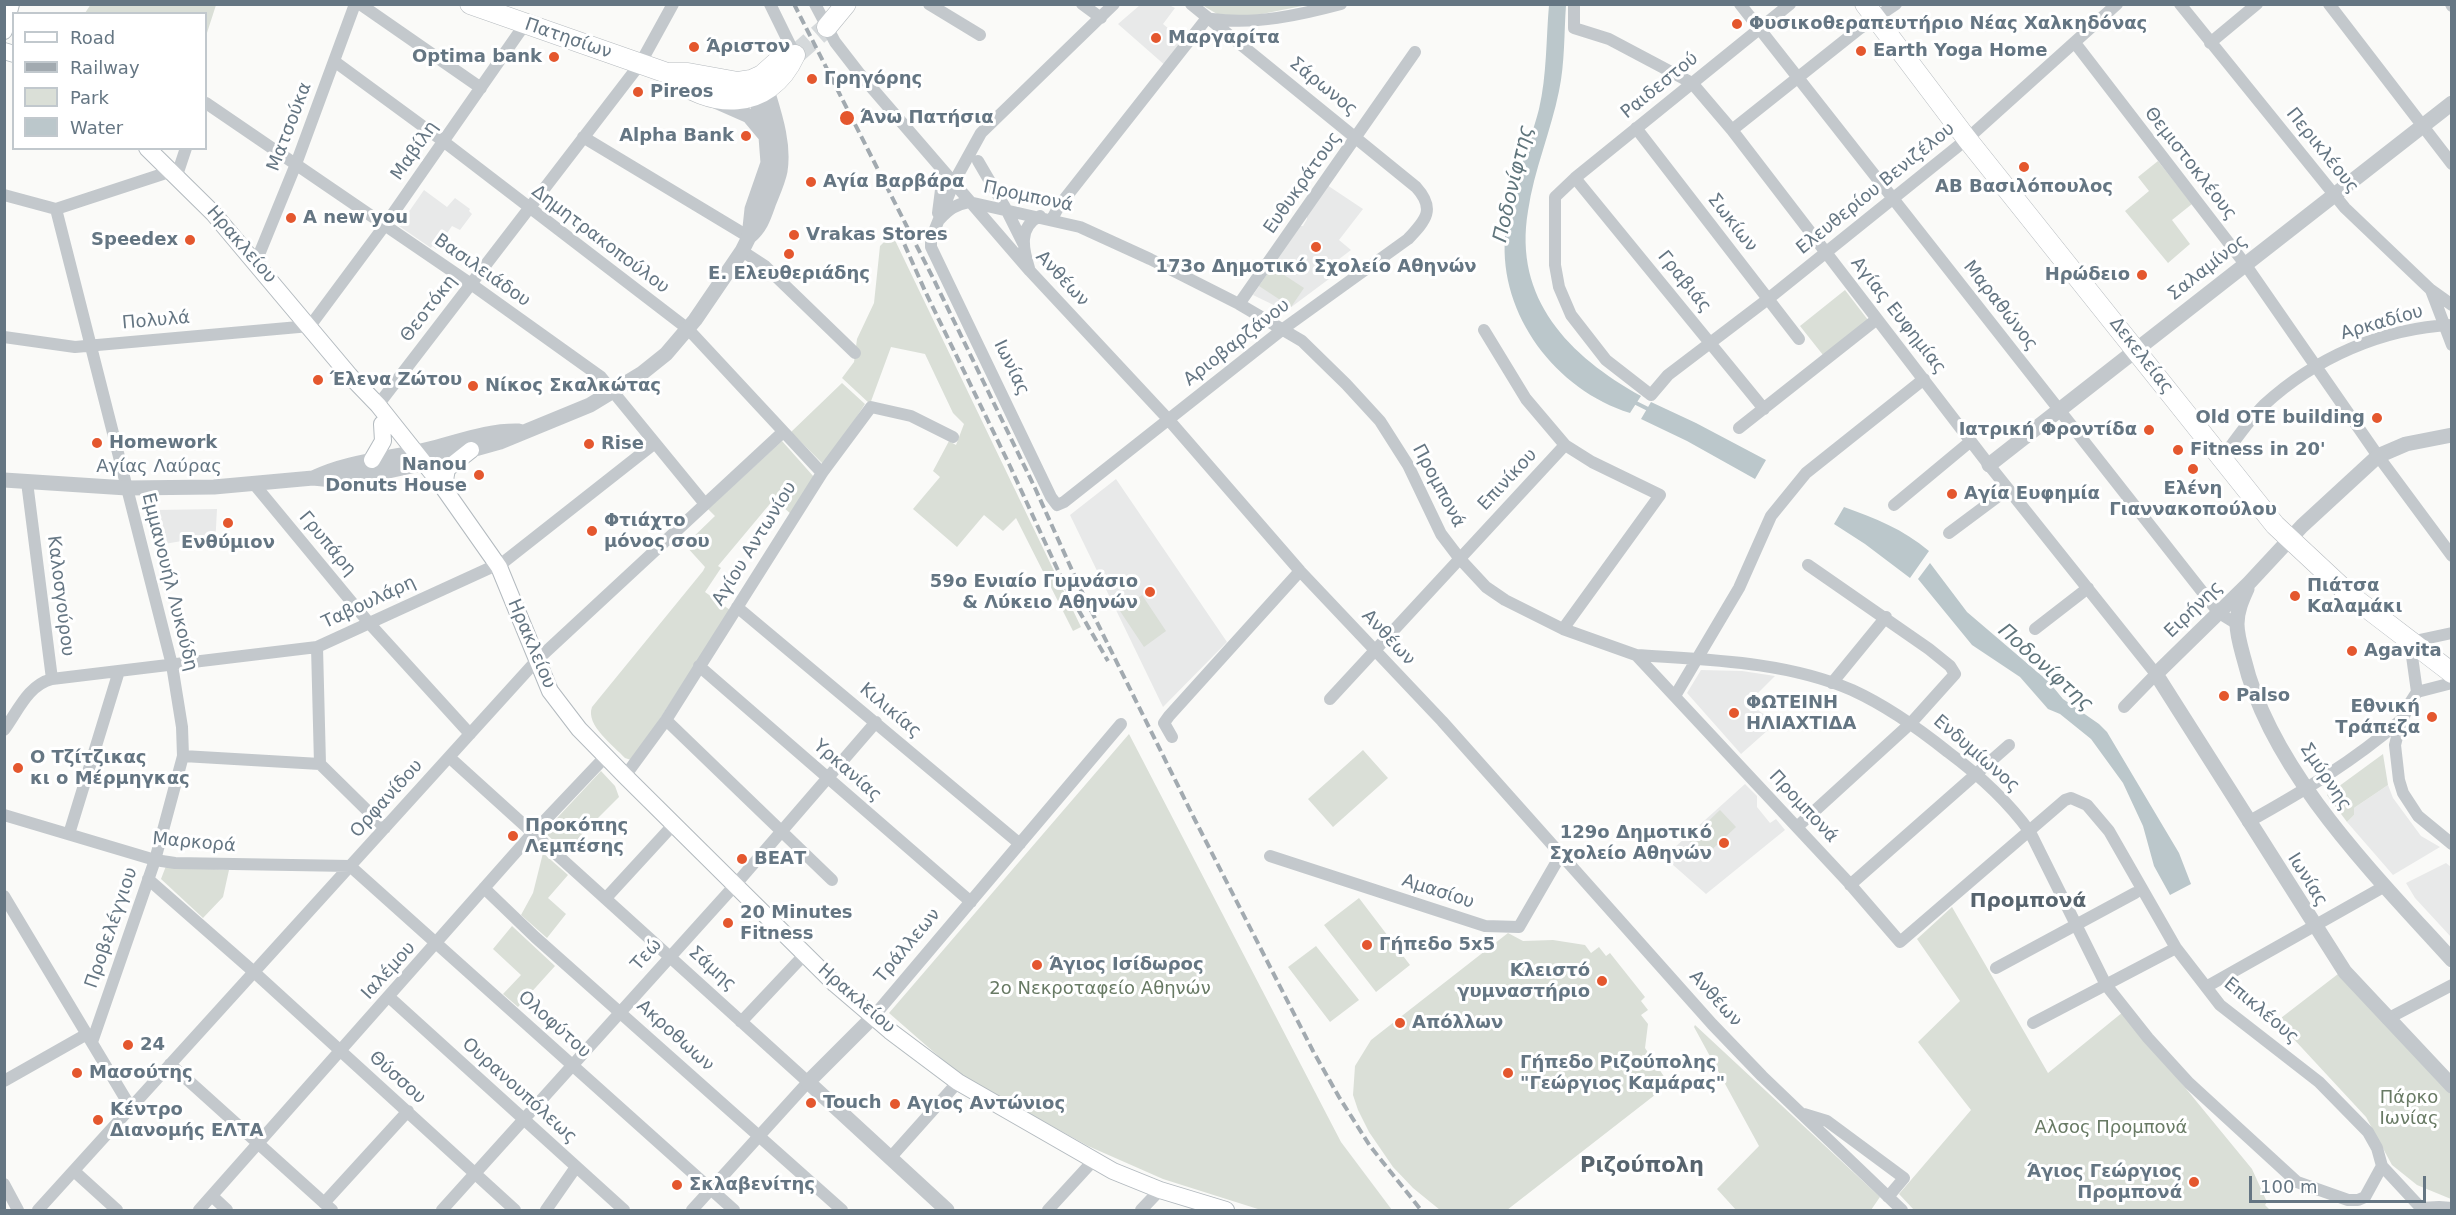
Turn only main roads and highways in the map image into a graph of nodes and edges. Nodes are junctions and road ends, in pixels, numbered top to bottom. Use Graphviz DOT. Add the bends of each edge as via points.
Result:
graph roads {
  1 [pos="11,4"];
  2 [pos="470,4"];
  3 [pos="846,4"];
  4 [pos="501,9"];
  5 [pos="1871,12"];
  6 [pos="827,27"];
  7 [pos="5,29"];
  8 [pos="795,56"];
  9 [pos="667,74"];
  10 [pos="759,86"];
  11 [pos="149,150"];
  12 [pos="350,376"];
  13 [pos="382,424"];
  14 [pos="471,450"];
  15 [pos="415,459"];
  16 [pos="372,460"];
  17 [pos="446,491"];
  18 [pos="474,534"];
  19 [pos="2451,673"];
  20 [pos="1226,1210"];
  1 -- 7 [label="main road"];
  2 -- 4 [label="main road, Πατησίων"];
  3 -- 6 [label="main road"];
  4 -- 9 [label="main road, Πατησίων" via="525,24"];
  5 -- 19 [label="main road, Δεκελείας" via="2221,459 2289,540 2350,595"];
  8 -- 10 [label="main road" via="790,67"];
  9 -- 10 [label="main road, Πατησίων" via="688,73"];
  9 -- 10 [label="main road, Πατησίων" via="683,88 738,99"];
  11 -- 12 [label="main road, Ηρακλείου" via="256,262"];
  12 -- 13 [label="main road, Ηρακλείου"];
  12 -- 15 [label="main road, Ηρακλείου" via="378,405"];
  13 -- 15 [label="main road, Ηρακλείου"];
  13 -- 16 [label="main road" via="383,441"];
  14 -- 17 [label="main road" via="447,469"];
  15 -- 17 [label="main road, Ηρακλείου"];
  15 -- 18 [label="main road, Ηρακλείου" via="455,515"];
  17 -- 18 [label="main road, Ηρακλείου"];
  18 -- 20 [label="main road, Ηρακλείου" via="496,563 553,698 625,776 873,1017 958,1082 1093,1161 1160,1190"];
}
